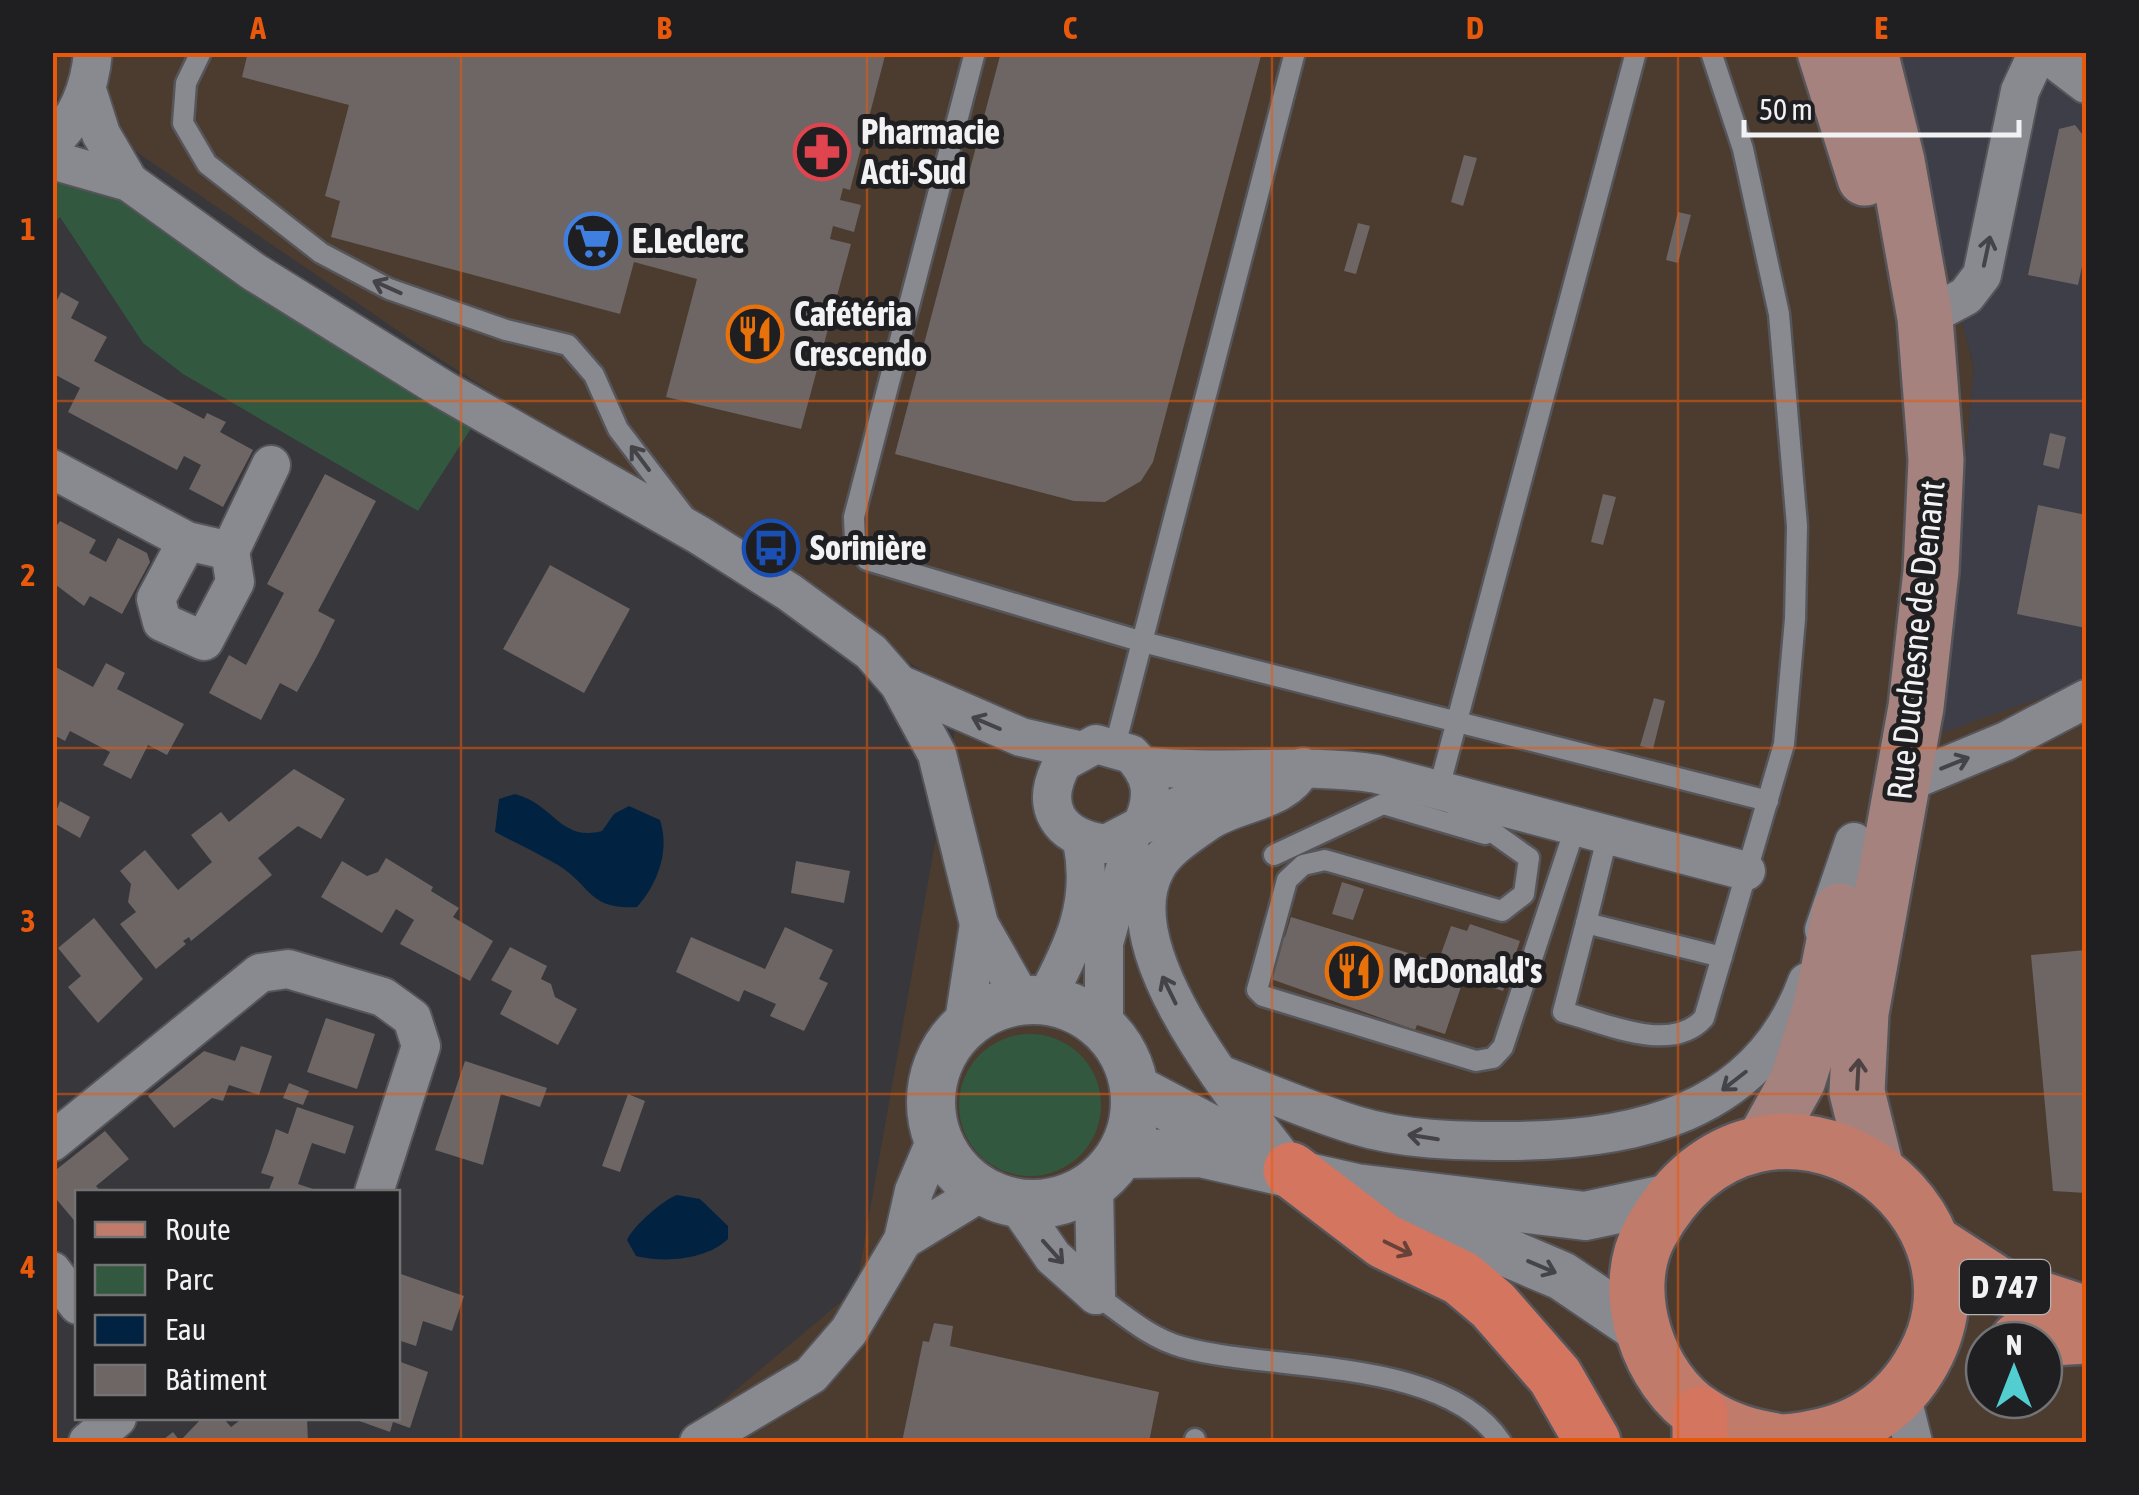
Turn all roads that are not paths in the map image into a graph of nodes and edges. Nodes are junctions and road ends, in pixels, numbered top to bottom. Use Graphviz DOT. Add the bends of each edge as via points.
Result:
graph roads {
  1 [pos="92,52"];
  2 [pos="201,52"];
  3 [pos="975,52"];
  4 [pos="1295,52"];
  5 [pos="1636,52"];
  6 [pos="1712,52"];
  7 [pos="1849,56"];
  8 [pos="2058,64"];
  9 [pos="88,90"];
  10 [pos="52,142"];
  11 [pos="52,160"];
  12 [pos="129,182"];
  13 [pos="1925,318"];
  14 [pos="271,466"];
  15 [pos="52,469"];
  16 [pos="699,535"];
  17 [pos="187,541"];
  18 [pos="230,551"];
  19 [pos="1143,642"];
  20 [pos="900,684"];
  21 [pos="2086,699"];
  22 [pos="1458,718"];
  23 [pos="1112,754"];
  24 [pos="1304,767"];
  25 [pos="1243,771"];
  26 [pos="1903,784"];
  27 [pos="1440,788"];
  28 [pos="1768,801"];
  29 [pos="1137,828"];
  30 [pos="1592,830"];
  31 [pos="1501,839"];
  32 [pos="1082,840"];
  33 [pos="1854,842"];
  34 [pos="1274,855"];
  35 [pos="1746,871"];
  36 [pos="979,924"];
  37 [pos="1586,924"];
  38 [pos="1722,957"];
  39 [pos="1034,1000"];
  40 [pos="963,1028"];
  41 [pos="1104,1028"];
  42 [pos="1220,1074"];
  43 [pos="1135,1089"];
  44 [pos="936,1137"];
  45 [pos="52,1142"];
  46 [pos="1763,1143"];
  47 [pos="1108,1169"];
  48 [pos="1876,1169"];
  49 [pos="1291,1170"];
  50 [pos="1356,1188"];
  51 [pos="375,1190"];
  52 [pos="999,1197"];
  53 [pos="1670,1198"];
  54 [pos="903,1240"];
  55 [pos="1932,1242"];
  56 [pos="52,1271"];
  57 [pos="1096,1295"];
  58 [pos="75,1301"];
  59 [pos="2086,1314"];
  60 [pos="1642,1331"];
  61 [pos="1964,1360"];
  62 [pos="1912,1399"];
  63 [pos="115,1420"];
  64 [pos="1700,1428"];
  65 [pos="707,1440"];
  66 [pos="88,1442"];
  67 [pos="1501,1442"];
  68 [pos="1593,1442"];
  69 [pos="1806,1442"];
  1 -- 9 [label="street"];
  16 -- 2 [label="lane, one-way" via="618,428 594,375 568,345 388,289 321,253 207,164 183,123 186,83"];
  3 -- 19 [label="lane" via="854,517 855,541 867,560"];
  4 -- 19 [label="lane"];
  5 -- 22 [label="lane"];
  6 -- 28 [label="lane" via="1759,214 1790,413 1795,619 1789,714"];
  7 -- 13 [label="main road, Rue Duchesne de Denant" via="1897,161"];
  7 -- 33 [label="main road, Rue Duchesne de Denant" via="1895,325 1904,502 1886,674"];
  13 -- 8 [label="street, one-way" via="1966,296 1982,275 2020,92"];
  9 -- 10 [label="street"];
  9 -- 12 [label="street" via="102,134"];
  11 -- 12 [label="street"];
  12 -- 16 [label="street" via="254,272 444,390"];
  13 -- 26 [label="main road, Rue Duchesne de Denant" via="1936,460 1931,571"];
  14 -- 18 [label="street"];
  15 -- 17 [label="street"];
  16 -- 20 [label="street" via="871,652"];
  17 -- 18 [label="street"];
  17 -- 18 [label="street" via="156,599 162,622 204,641 235,582"];
  19 -- 22 [label="lane"];
  19 -- 23 [label="lane"];
  23 -- 20 [label="street, one-way" via="1021,737"];
  20 -- 36 [label="street" via="936,754"];
  26 -- 21 [label="street, one-way"];
  22 -- 27 [label="lane"];
  22 -- 28 [label="lane"];
  23 -- 25 [label="street"];
  23 -- 29 [label="street" via="1151,784 1151,802"];
  23 -- 32 [label="street" via="1063,762 1051,796 1066,830"];
  24 -- 25 [label="street"];
  24 -- 27 [label="street"];
  42 -- 24 [label="street, one-way" via="1168,993 1151,946 1147,896 1156,868 1178,842 1212,818 1286,790"];
  25 -- 29 [label="street"];
  48 -- 26 [label="main road, Rue Duchesne de Denant, one-way" via="1857,1092 1861,1013"];
  27 -- 30 [label="street"];
  27 -- 31 [label="lane"];
  28 -- 35 [label="lane"];
  29 -- 32 [label="street" via="1106,844"];
  29 -- 41 [label="street" via="1104,943"];
  30 -- 31 [label="lane" via="1493,1058 1476,1061 1257,990 1288,880 1304,865 1324,860 1502,911 1524,894 1529,858"];
  30 -- 35 [label="street"];
  30 -- 37 [label="lane"];
  31 -- 34 [label="lane" via="1383,804"];
  32 -- 39 [label="street" via="1088,873 1084,917"];
  33 -- 42 [label="street, one-way" via="1784,1031 1758,1062 1700,1107 1646,1129 1566,1141 1448,1141 1358,1126"];
  33 -- 46 [label="main road, Rue Duchesne de Denant" via="1821,1007 1798,1080"];
  35 -- 38 [label="lane"];
  36 -- 39 [label="street"];
  36 -- 40 [label="street"];
  37 -- 38 [label="lane"];
  37 -- 38 [label="lane" via="1563,1012 1668,1038 1690,1034 1704,1018"];
  39 -- 40 [label="street" via="990,1008"];
  39 -- 41 [label="street" via="1076,1009"];
  40 -- 44 [label="street" via="933,1078"];
  41 -- 43 [label="street" via="1124,1056"];
  42 -- 49 [label="street"];
  43 -- 47 [label="street" via="1134,1123"];
  43 -- 49 [label="street"];
  44 -- 52 [label="street" via="955,1168"];
  44 -- 54 [label="street"];
  45 -- 51 [label="street" via="260,973 288,969 384,997 412,1018 420,1046"];
  46 -- 48 [label="main road" via="1802,1141 1841,1150"];
  46 -- 53 [label="main road" via="1728,1153"];
  47 -- 49 [label="street" via="1201,1153"];
  47 -- 52 [label="street" via="1070,1198"];
  47 -- 57 [label="street"];
  48 -- 55 [label="main road" via="1910,1200"];
  49 -- 50 [label="street"];
  49 -- 68 [label="highway, one-way" via="1384,1241 1461,1278 1493,1305 1555,1376"];
  50 -- 53 [label="street" via="1585,1216"];
  50 -- 60 [label="street, one-way" via="1562,1276"];
  52 -- 54 [label="street"];
  52 -- 57 [label="street, one-way"];
  53 -- 60 [label="main road" via="1647,1239 1637,1284"];
  54 -- 65 [label="street" via="849,1331 811,1375"];
  55 -- 59 [label="main road, D 747" via="2000,1286"];
  55 -- 62 [label="main road" via="1940,1282 1937,1322"];
  56 -- 58 [label="street"];
  57 -- 67 [label="lane" via="1181,1347 1429,1390"];
  60 -- 64 [label="main road" via="1664,1378"];
  61 -- 62 [label="main road, D 747"];
  62 -- 69 [label="main road"];
  63 -- 66 [label="street"];
  64 -- 69 [label="main road"];
}
